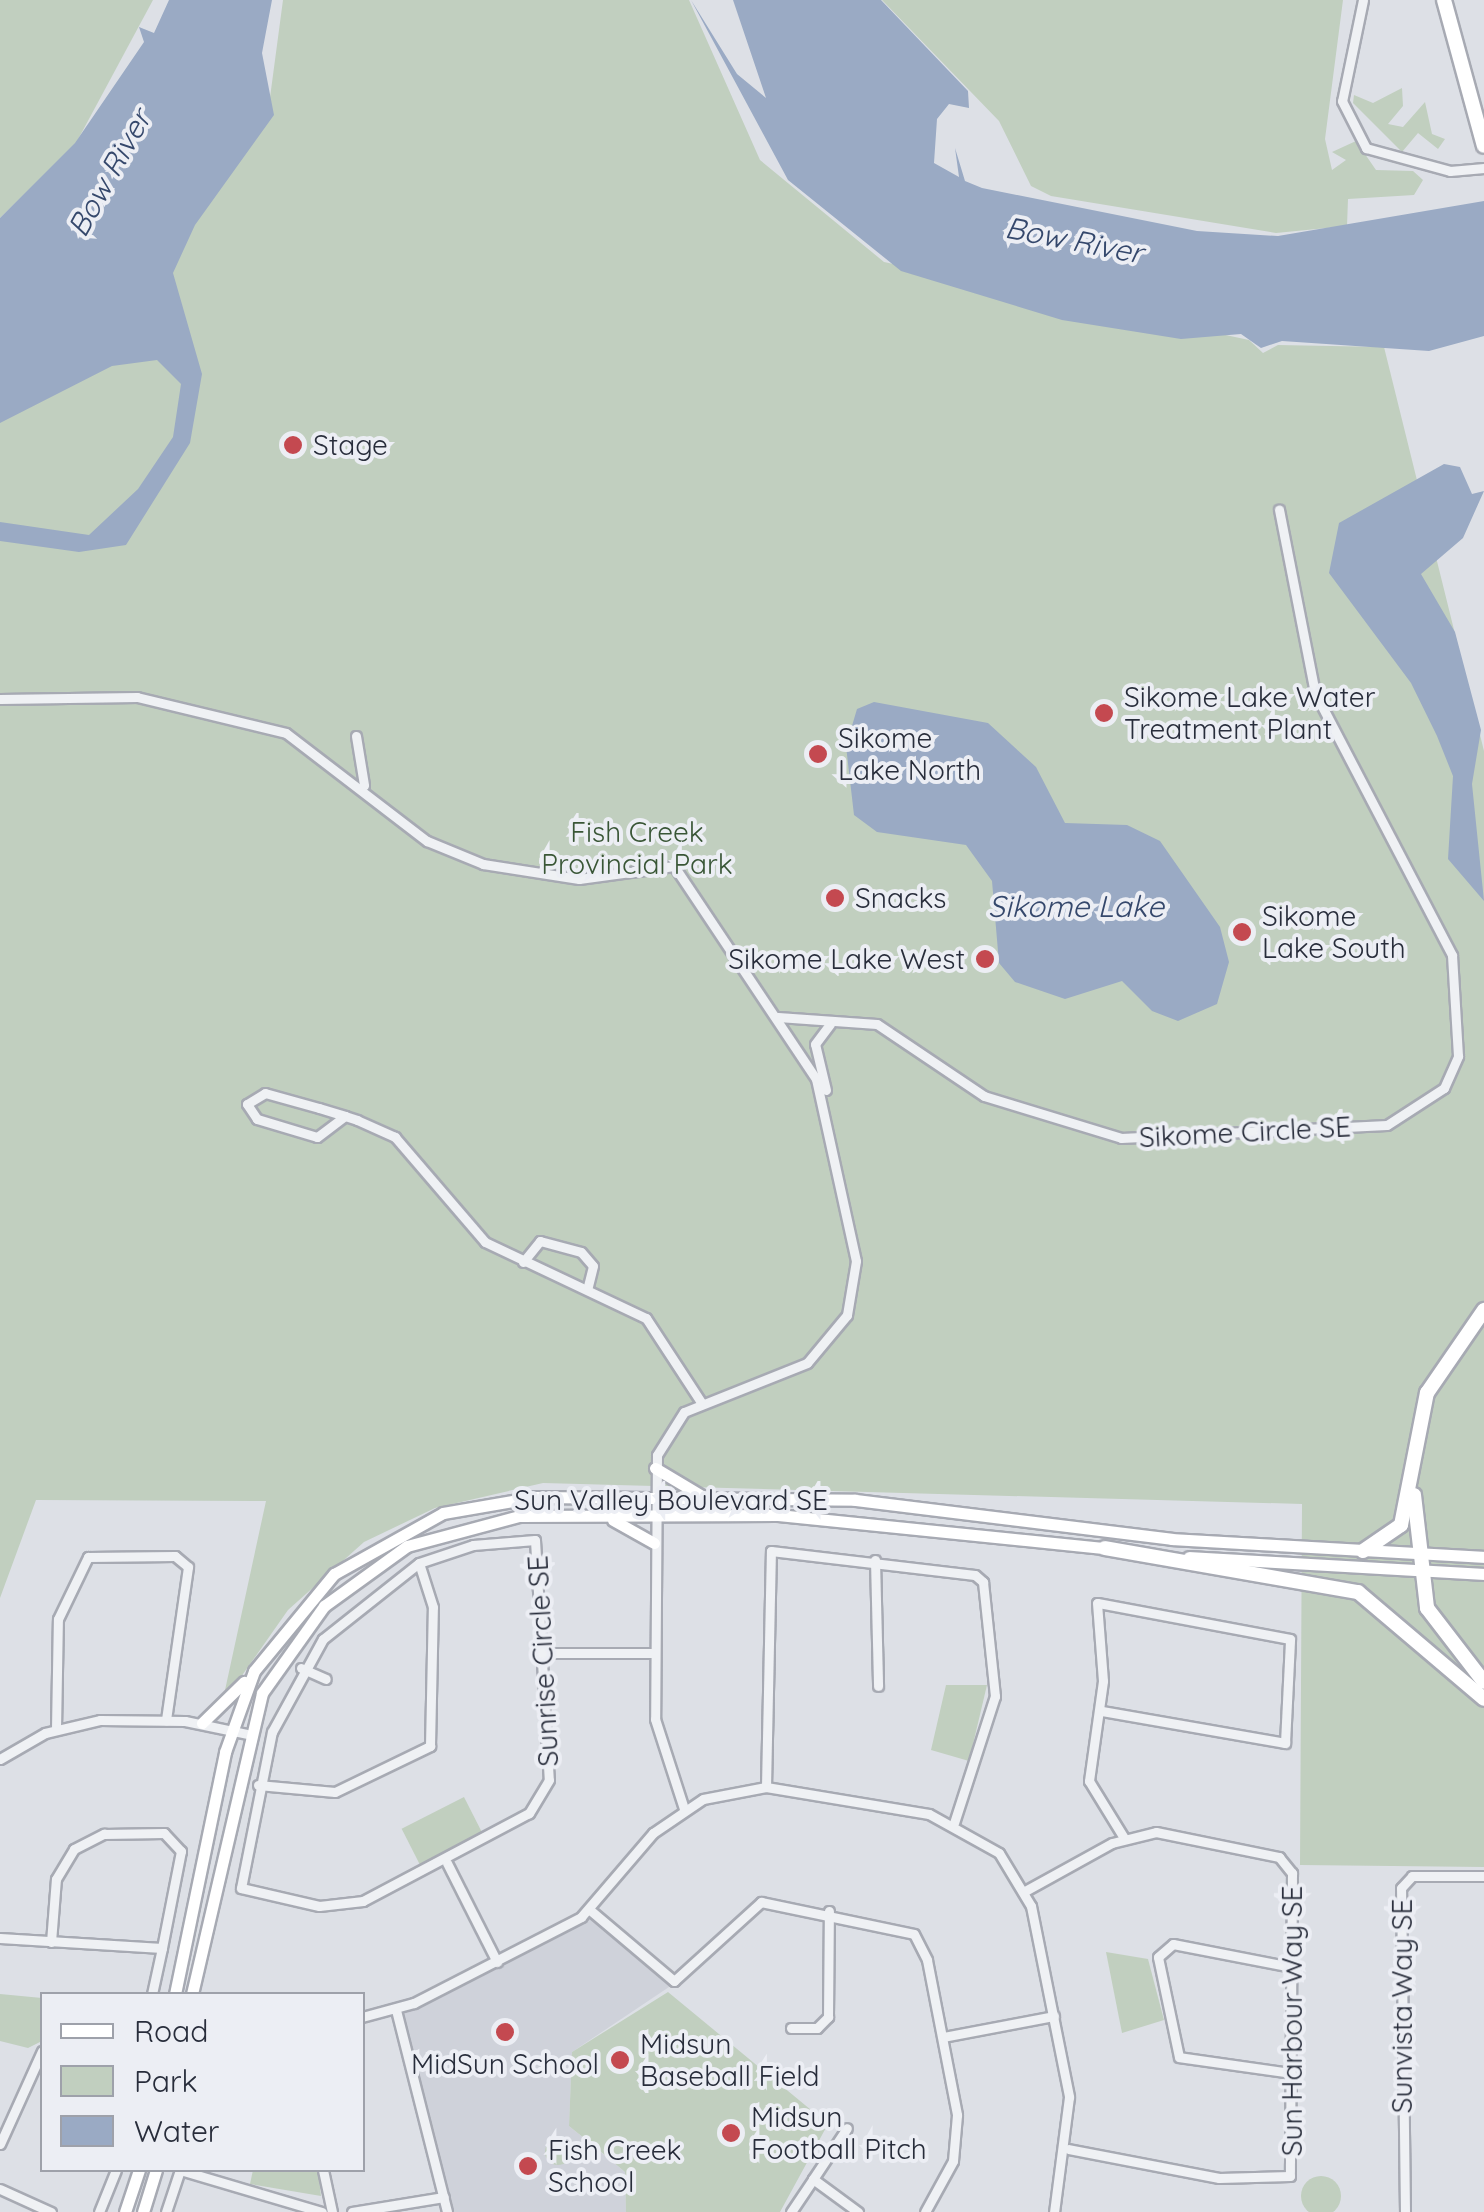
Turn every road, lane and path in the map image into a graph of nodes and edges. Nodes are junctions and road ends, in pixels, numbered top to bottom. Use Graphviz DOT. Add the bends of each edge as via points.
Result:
graph roads {
  1 [pos="1363,0"];
  2 [pos="1444,0"];
  3 [pos="1483,142"];
  4 [pos="1484,168"];
  5 [pos="1279,508"];
  6 [pos="0,698"];
  7 [pos="356,736"];
  8 [pos="368,792"];
  9 [pos="775,1015"];
  10 [pos="834,1022"];
  11 [pos="827,1098"];
  12 [pos="346,1116"];
  13 [pos="523,1262"];
  14 [pos="588,1286"];
  15 [pos="1484,1310"];
  16 [pos="701,1402"];
  17 [pos="1412,1464"];
  18 [pos="656,1468"];
  19 [pos="655,1499"];
  20 [pos="716,1499"];
  21 [pos="594,1515"];
  22 [pos="654,1516"];
  23 [pos="654,1543"];
  24 [pos="1104,1548"];
  25 [pos="1363,1551"];
  26 [pos="1484,1558"];
  27 [pos="875,1560"];
  28 [pos="1420,1562"];
  29 [pos="419,1563"];
  30 [pos="1484,1574"];
  31 [pos="542,1653"];
  32 [pos="654,1653"];
  33 [pos="301,1668"];
  34 [pos="254,1671"];
  35 [pos="326,1679"];
  36 [pos="1484,1682"];
  37 [pos="878,1686"];
  38 [pos="1484,1699"];
  39 [pos="1102,1711"];
  40 [pos="166,1720"];
  41 [pos="202,1723"];
  42 [pos="56,1728"];
  43 [pos="230,1730"];
  44 [pos="247,1734"];
  45 [pos="0,1759"];
  46 [pos="258,1785"];
  47 [pos="766,1788"];
  48 [pos="684,1808"];
  49 [pos="954,1823"];
  50 [pos="1124,1838"];
  51 [pos="447,1863"];
  52 [pos="1484,1876"];
  53 [pos="1025,1891"];
  54 [pos="590,1910"];
  55 [pos="830,1911"];
  56 [pos="0,1938"];
  57 [pos="51,1942"];
  58 [pos="162,1948"];
  59 [pos="497,1962"];
  60 [pos="1291,1967"];
  61 [pos="152,1992"];
  62 [pos="183,1992"];
  63 [pos="183,1992"];
  64 [pos="396,2010"];
  65 [pos="365,2016"];
  66 [pos="1054,2016"];
  67 [pos="791,2028"];
  68 [pos="943,2037"];
  69 [pos="40,2055"];
  70 [pos="1291,2074"];
  71 [pos="847,2128"];
  72 [pos="0,2144"];
  73 [pos="1070,2148"];
  74 [pos="115,2172"];
  75 [pos="138,2172"];
  76 [pos="155,2172"];
  77 [pos="179,2172"];
  78 [pos="187,2172"];
  79 [pos="324,2172"];
  80 [pos="813,2179"];
  81 [pos="0,2189"];
  82 [pos="444,2197"];
  83 [pos="51,2212"];
  84 [pos="99,2212"];
  85 [pos="125,2212"];
  86 [pos="143,2212"];
  87 [pos="166,2212"];
  88 [pos="322,2212"];
  89 [pos="332,2212"];
  90 [pos="352,2212"];
  91 [pos="447,2212"];
  92 [pos="791,2212"];
  93 [pos="858,2212"];
  94 [pos="925,2212"];
  95 [pos="1054,2212"];
  96 [pos="1405,2212"];
  1 -- 4 [label="street" via="1346,68 1344,118 1366,148 1450,172"];
  2 -- 3 [label="highway"];
  5 -- 10 [label="street, Sikome Circle SE" via="1314,693 1452,955 1458,1056 1444,1088 1386,1126 1122,1138 984,1096 877,1024"];
  6 -- 8 [label="street" via="137,697 286,733"];
  7 -- 8 [label="street"];
  8 -- 9 [label="street" via="441,850 482,864 580,879 674,866"];
  9 -- 10 [label="street, Sikome Circle SE"];
  9 -- 11 [label="street"];
  10 -- 11 [label="street" via="815,1044"];
  11 -- 16 [label="street" via="856,1261 847,1314 800,1366"];
  12 -- 12 [label="street" via="263,1092 247,1104 256,1119 317,1138"];
  12 -- 13 [label="street" via="404,1144 468,1227"];
  13 -- 14 [label="street"];
  13 -- 14 [label="street" via="540,1241 581,1252 592,1265"];
  14 -- 16 [label="street" via="659,1330"];
  15 -- 17 [label="highway" via="1434,1378"];
  16 -- 18 [label="street" via="667,1431"];
  17 -- 25 [label="highway" via="1401,1525"];
  17 -- 28 [label="highway"];
  18 -- 19 [label="street"];
  18 -- 20 [label="main road" via="671,1485"];
  19 -- 20 [label="main road, Sun Valley Boulevard SE"];
  19 -- 22 [label="street"];
  19 -- 34 [label="main road, Sun Valley Boulevard SE" via="518,1499 424,1520 321,1586"];
  20 -- 25 [label="main road, Sun Valley Boulevard SE" via="855,1500"];
  21 -- 22 [label="main road, Sun Valley Boulevard SE"];
  21 -- 23 [label="main road"];
  21 -- 44 [label="main road, Sun Valley Boulevard SE" via="466,1524 372,1565 287,1650"];
  22 -- 23 [label="street"];
  22 -- 24 [label="main road, Sun Valley Boulevard SE" via="864,1518"];
  23 -- 32 [label="street"];
  24 -- 28 [label="main road, Sun Valley Boulevard SE"];
  24 -- 38 [label="highway" via="1358,1592"];
  25 -- 28 [label="main road, Sun Valley Boulevard SE"];
  26 -- 28 [label="main road, Sun Valley Boulevard SE"];
  27 -- 37 [label="street"];
  27 -- 47 [label="street" via="768,1556"];
  27 -- 49 [label="street" via="983,1582 994,1707"];
  28 -- 30 [label="main road, Sun Valley Boulevard SE"];
  28 -- 36 [label="highway" via="1437,1628"];
  29 -- 31 [label="street, Sunrise Circle SE" via="473,1544 535,1540"];
  29 -- 33 [label="street, Sunrise Circle SE" via="348,1612"];
  29 -- 46 [label="street" via="433,1607 430,1746 335,1792"];
  31 -- 32 [label="street"];
  31 -- 51 [label="street, Sunrise Circle SE" via="544,1794 506,1831"];
  32 -- 48 [label="street" via="660,1752"];
  33 -- 35 [label="street"];
  33 -- 46 [label="street, Sunrise Circle SE"];
  34 -- 41 [label="main road"];
  34 -- 43 [label="main road, Sun Valley Boulevard SE"];
  39 -- 39 [label="street" via="1099,1601 1290,1639 1285,1743"];
  39 -- 50 [label="street" via="1089,1781"];
  40 -- 41 [label="street"];
  40 -- 42 [label="street"];
  40 -- 42 [label="street" via="188,1567 174,1556 88,1556 58,1619"];
  41 -- 43 [label="street"];
  42 -- 45 [label="street"];
  43 -- 44 [label="street"];
  43 -- 63 [label="main road, Sun Valley Boulevard SE"];
  44 -- 62 [label="main road, Sun Valley Boulevard SE"];
  46 -- 51 [label="street, Sunrise Circle SE" via="240,1879 248,1893 352,1904"];
  47 -- 48 [label="street"];
  47 -- 49 [label="street"];
  48 -- 54 [label="street"];
  49 -- 53 [label="street" via="999,1853"];
  50 -- 53 [label="street, Sun Harbour Way SE"];
  50 -- 60 [label="street, Sun Harbour Way SE" via="1182,1833 1287,1862"];
  51 -- 59 [label="street"];
  52 -- 96 [label="street, Sunvista Way SE" via="1412,1876 1401,1888"];
  53 -- 66 [label="street"];
  54 -- 55 [label="street" via="674,1981 756,1904"];
  54 -- 59 [label="street"];
  55 -- 67 [label="street" via="828,2017 817,2028"];
  55 -- 68 [label="street" via="914,1934"];
  56 -- 57 [label="street"];
  57 -- 58 [label="street"];
  57 -- 58 [label="street" via="56,1879 69,1854 104,1834 164,1834 182,1851"];
  58 -- 61 [label="street"];
  59 -- 64 [label="street"];
  60 -- 70 [label="street, Sun Harbour Way SE"];
  60 -- 70 [label="street" via="1172,1944 1158,1954 1179,2057"];
  64 -- 65 [label="street"];
  64 -- 82 [label="street"];
  66 -- 68 [label="street"];
  66 -- 73 [label="street"];
  68 -- 94 [label="street" via="956,2146"];
  69 -- 72 [label="street"];
  70 -- 73 [label="street, Sun Harbour Way SE" via="1285,2180 1219,2178"];
  71 -- 80 [label="street"];
  73 -- 95 [label="street"];
  74 -- 84 [label="street"];
  75 -- 85 [label="main road"];
  76 -- 86 [label="main road"];
  77 -- 87 [label="street"];
  78 -- 88 [label="street"];
  79 -- 89 [label="street"];
  80 -- 92 [label="street"];
  80 -- 93 [label="street"];
  81 -- 83 [label="street"];
  82 -- 90 [label="street"];
  82 -- 91 [label="street"];
}
